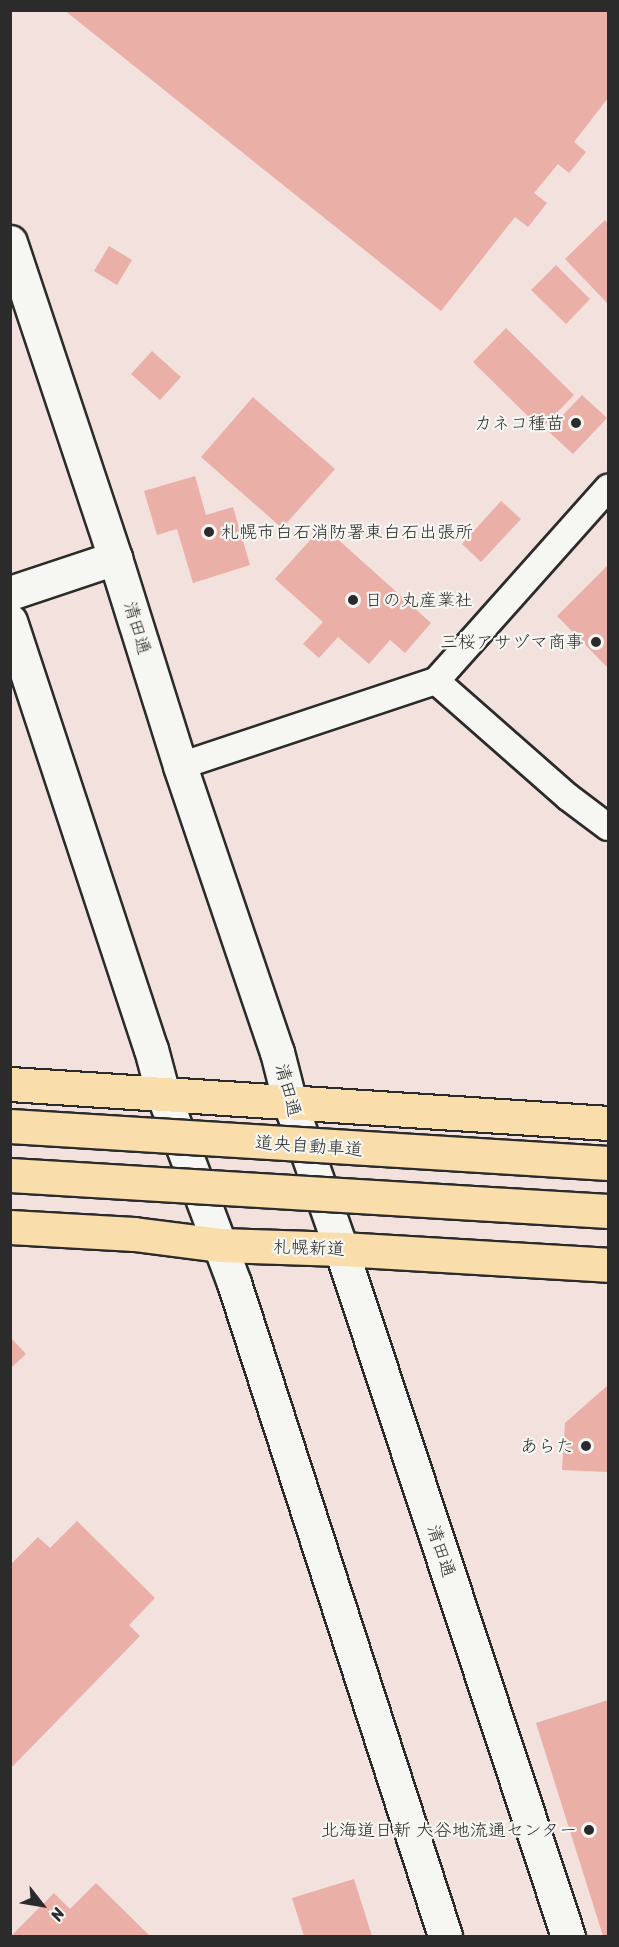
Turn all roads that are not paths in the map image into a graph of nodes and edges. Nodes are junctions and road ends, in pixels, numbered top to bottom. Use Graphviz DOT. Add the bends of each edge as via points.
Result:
graph roads {
  1 [pos="10,242"];
  2 [pos="609,488"];
  3 [pos="115,558"];
  4 [pos="10,593"];
  5 [pos="10,621"];
  6 [pos="436,681"];
  7 [pos="180,766"];
  8 [pos="609,827"];
  9 [pos="10,1084"];
  10 [pos="163,1094"];
  11 [pos="290,1103"];
  12 [pos="609,1123"];
  13 [pos="10,1126"];
  14 [pos="609,1163"];
  15 [pos="10,1175"];
  16 [pos="609,1211"];
  17 [pos="10,1227"];
  18 [pos="221,1245"];
  19 [pos="341,1249"];
  20 [pos="609,1265"];
  21 [pos="445,1936"];
  22 [pos="568,1936"];
  1 -- 3 [label="street, 清田通"];
  2 -- 6 [label="street"];
  3 -- 4 [label="street"];
  3 -- 7 [label="street, 清田通"];
  5 -- 10 [label="street"];
  6 -- 7 [label="street"];
  6 -- 8 [label="street" via="568,797"];
  7 -- 11 [label="street, 清田通" via="278,1052"];
  9 -- 10 [label="highway"];
  10 -- 11 [label="highway"];
  10 -- 18 [label="street"];
  11 -- 12 [label="highway"];
  11 -- 19 [label="street, 清田通"];
  13 -- 14 [label="highway, 道央自動車道, bridge"];
  15 -- 16 [label="highway, bridge"];
  17 -- 18 [label="highway, 札幌新道" via="134,1234"];
  18 -- 19 [label="highway, 札幌新道"];
  18 -- 21 [label="street"];
  19 -- 20 [label="highway, 札幌新道"];
  19 -- 22 [label="street, 清田通"];
}
